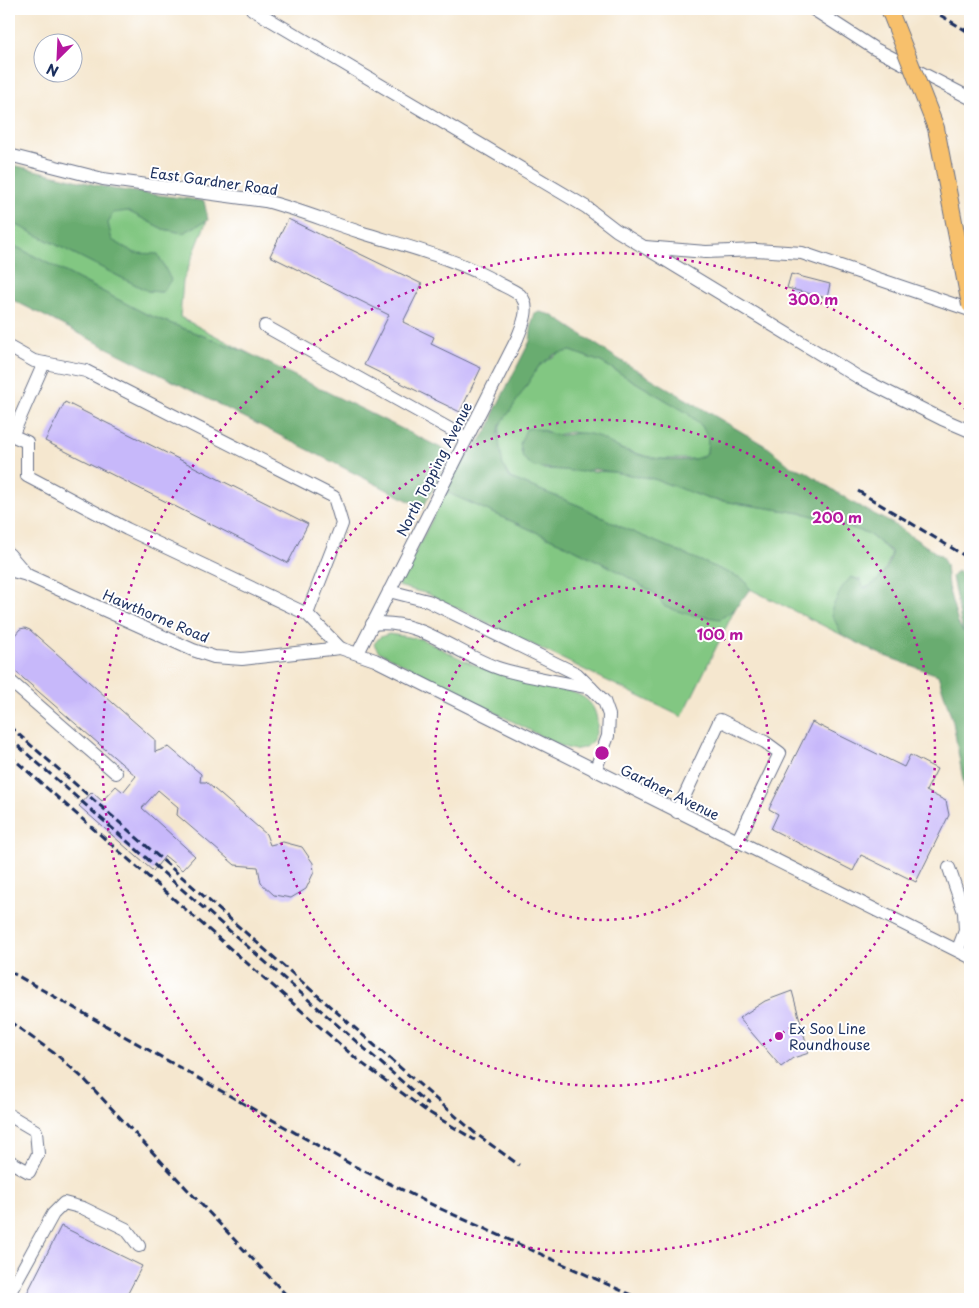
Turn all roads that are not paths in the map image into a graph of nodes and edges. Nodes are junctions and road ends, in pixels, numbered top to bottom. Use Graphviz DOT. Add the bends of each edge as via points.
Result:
graph roads {
  1 [pos="252,9"];
  2 [pos="813,9"];
  3 [pos="889,9"];
  4 [pos="970,98"];
  5 [pos="9,155"];
  6 [pos="644,247"];
  7 [pos="521,296"];
  8 [pos="970,305"];
  9 [pos="970,310"];
  10 [pos="265,326"];
  11 [pos="9,347"];
  12 [pos="44,363"];
  13 [pos="970,431"];
  14 [pos="10,435"];
  15 [pos="466,438"];
  16 [pos="9,554"];
  17 [pos="9,570"];
  18 [pos="26,576"];
  19 [pos="389,591"];
  20 [pos="307,614"];
  21 [pos="372,624"];
  22 [pos="340,648"];
  23 [pos="358,653"];
  24 [pos="9,680"];
  25 [pos="592,688"];
  26 [pos="595,771"];
  27 [pos="116,773"];
  28 [pos="677,812"];
  29 [pos="737,842"];
  30 [pos="949,868"];
  31 [pos="958,949"];
  32 [pos="970,957"];
  33 [pos="9,1115"];
  34 [pos="9,1161"];
  35 [pos="139,1246"];
  36 [pos="9,1294"];
  1 -- 6 [label="street" via="586,207"];
  2 -- 4 [label="street" via="875,49"];
  3 -- 8 [label="main road, bridge" via="936,128"];
  5 -- 7 [label="street, East Gardner Road" via="103,179 289,207 359,232 449,258"];
  6 -- 9 [label="street" via="706,252 756,250 802,253"];
  6 -- 13 [label="street" via="858,377"];
  7 -- 15 [label="street, North Topping Avenue" via="526,308 522,326"];
  10 -- 15 [label="street"];
  11 -- 12 [label="street"];
  12 -- 14 [label="street"];
  12 -- 20 [label="street" via="86,371 334,496 342,524"];
  14 -- 20 [label="street" via="27,442 27,476 127,529"];
  15 -- 19 [label="street, North Topping Avenue"];
  16 -- 18 [label="street"];
  17 -- 18 [label="street, Hawthorne Road"];
  18 -- 22 [label="street, Hawthorne Road" via="214,657 270,657"];
  19 -- 21 [label="street, North Topping Avenue"];
  19 -- 25 [label="street" via="428,601 577,674"];
  20 -- 22 [label="street"];
  21 -- 23 [label="street, North Topping Avenue"];
  21 -- 25 [label="street" via="405,625 502,669"];
  22 -- 23 [label="street, Hawthorne Road"];
  23 -- 26 [label="street, Gardner Avenue"];
  24 -- 27 [label="street"];
  25 -- 26 [label="street" via="604,701 610,722"];
  26 -- 28 [label="street, Gardner Avenue"];
  28 -- 29 [label="street, Gardner Avenue"];
  28 -- 29 [label="street" via="720,720 765,742 780,753"];
  29 -- 31 [label="street, Gardner Avenue"];
  30 -- 31 [label="street" via="964,912 965,931"];
  31 -- 32 [label="street, Gardner Avenue"];
  33 -- 34 [label="street" via="36,1131 38,1154 29,1172"];
  35 -- 36 [label="street" via="126,1229 83,1208 64,1203 53,1214"];
}
